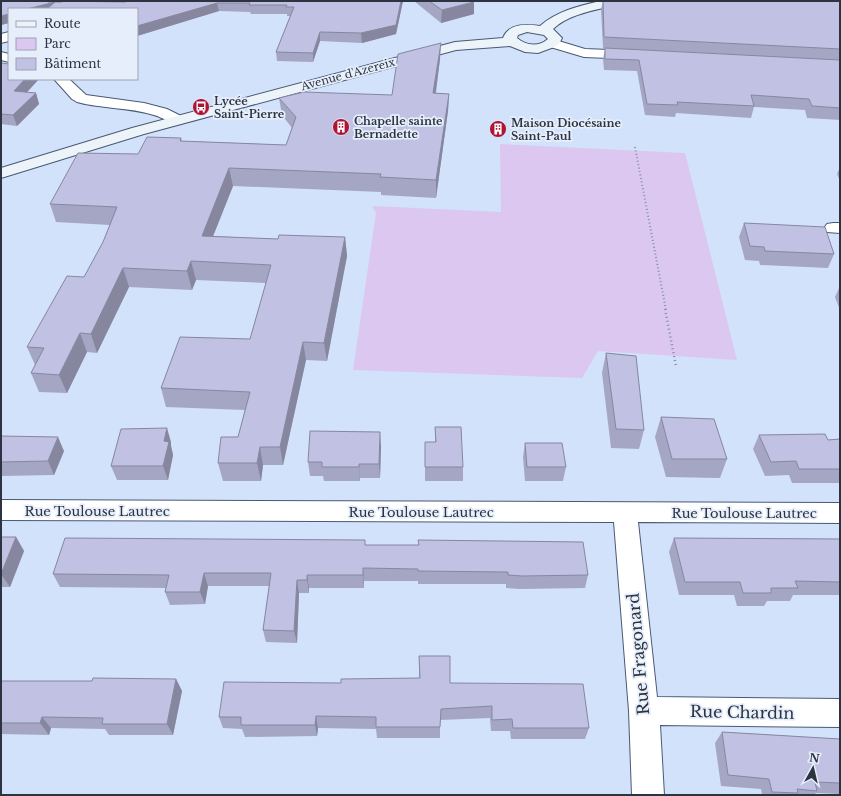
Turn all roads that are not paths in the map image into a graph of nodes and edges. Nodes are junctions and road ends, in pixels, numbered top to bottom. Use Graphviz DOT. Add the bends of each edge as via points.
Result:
graph roads {
  1 [pos="615,1"];
  2 [pos="544,30"];
  3 [pos="512,42"];
  4 [pos="552,44"];
  5 [pos="650,56"];
  6 [pos="62,80"];
  7 [pos="178,120"];
  8 [pos="1,173"];
  9 [pos="1,510"];
  10 [pos="625,512"];
  11 [pos="840,513"];
  12 [pos="644,711"];
  13 [pos="840,713"];
  14 [pos="648,795"];
  1 -- 2 [label="street" via="564,16 549,24"];
  2 -- 3 [label="street" via="527,28 516,31 510,36"];
  2 -- 4 [label="street" via="553,34 555,38"];
  3 -- 4 [label="street" via="531,48"];
  3 -- 7 [label="street, Avenue d'Azereix" via="455,46"];
  4 -- 5 [label="street" via="584,53"];
  6 -- 7 [label="street" via="82,99 139,106 162,112"];
  7 -- 8 [label="street, Avenue d'Azereix"];
  9 -- 10 [label="street, Rue Toulouse Lautrec"];
  10 -- 11 [label="street, Rue Toulouse Lautrec"];
  10 -- 12 [label="street, Rue Fragonard"];
  12 -- 13 [label="street, Rue Chardin"];
  12 -- 14 [label="street, Rue Fragonard"];
}
